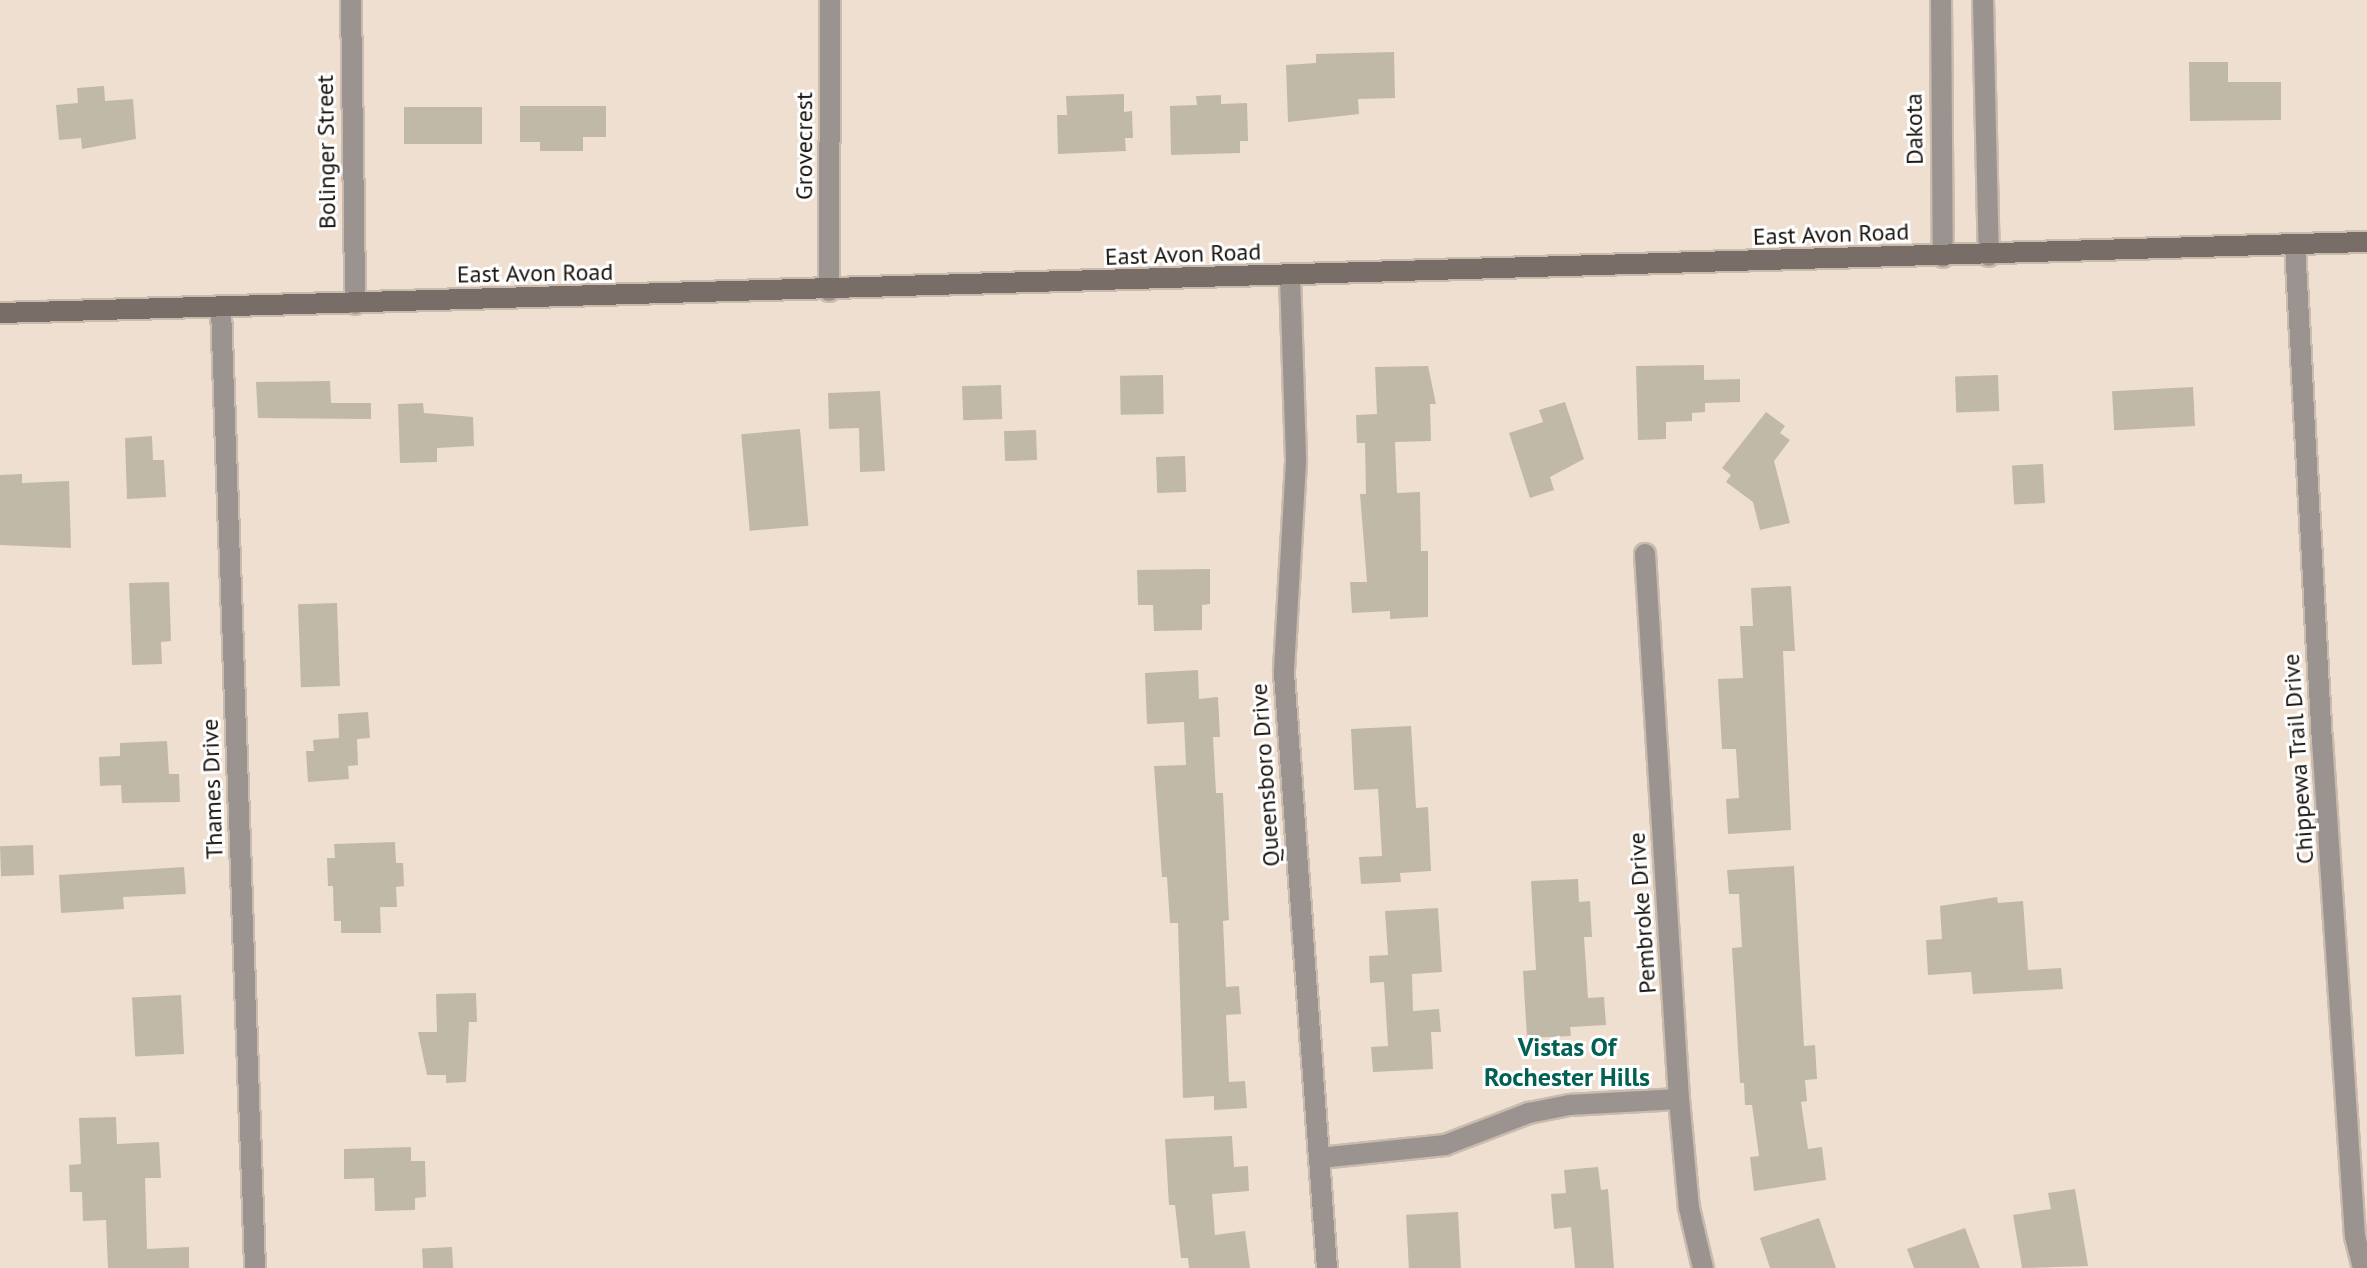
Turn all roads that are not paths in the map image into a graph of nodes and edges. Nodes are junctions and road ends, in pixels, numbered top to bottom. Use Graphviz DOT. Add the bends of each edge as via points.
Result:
graph roads {
  1 [pos="351,0"];
  2 [pos="830,0"];
  3 [pos="1941,0"];
  4 [pos="1983,0"];
  5 [pos="2367,242"];
  6 [pos="2295,245"];
  7 [pos="1989,256"];
  8 [pos="1943,257"];
  9 [pos="1290,277"];
  10 [pos="829,291"];
  11 [pos="355,304"];
  12 [pos="221,308"];
  13 [pos="0,313"];
  14 [pos="1645,554"];
  15 [pos="1679,1099"];
  16 [pos="1320,1158"];
  17 [pos="255,1268"];
  18 [pos="1327,1268"];
  19 [pos="1703,1268"];
  20 [pos="2363,1268"];
  1 -- 11 [label="street, Bolinger Street"];
  2 -- 10 [label="street, Grovecrest"];
  3 -- 8 [label="street, Dakota"];
  4 -- 7 [label="street"];
  5 -- 6 [label="main road, East Avon Road"];
  6 -- 7 [label="main road, East Avon Road"];
  6 -- 20 [label="street, Chippewa Trail Drive" via="2323,755 2355,1236"];
  7 -- 8 [label="main road, East Avon Road"];
  8 -- 9 [label="main road, East Avon Road"];
  9 -- 10 [label="main road, East Avon Road"];
  9 -- 16 [label="street, Queensboro Drive" via="1296,462 1284,673"];
  10 -- 11 [label="main road, East Avon Road"];
  11 -- 12 [label="main road, East Avon Road"];
  12 -- 13 [label="main road, East Avon Road"];
  12 -- 17 [label="street, Thames Drive"];
  14 -- 15 [label="street, Pembroke Drive"];
  15 -- 16 [label="street" via="1569,1105 1529,1113 1445,1145"];
  15 -- 19 [label="street, Pembroke Drive" via="1689,1208"];
  16 -- 18 [label="street, Queensboro Drive"];
}
